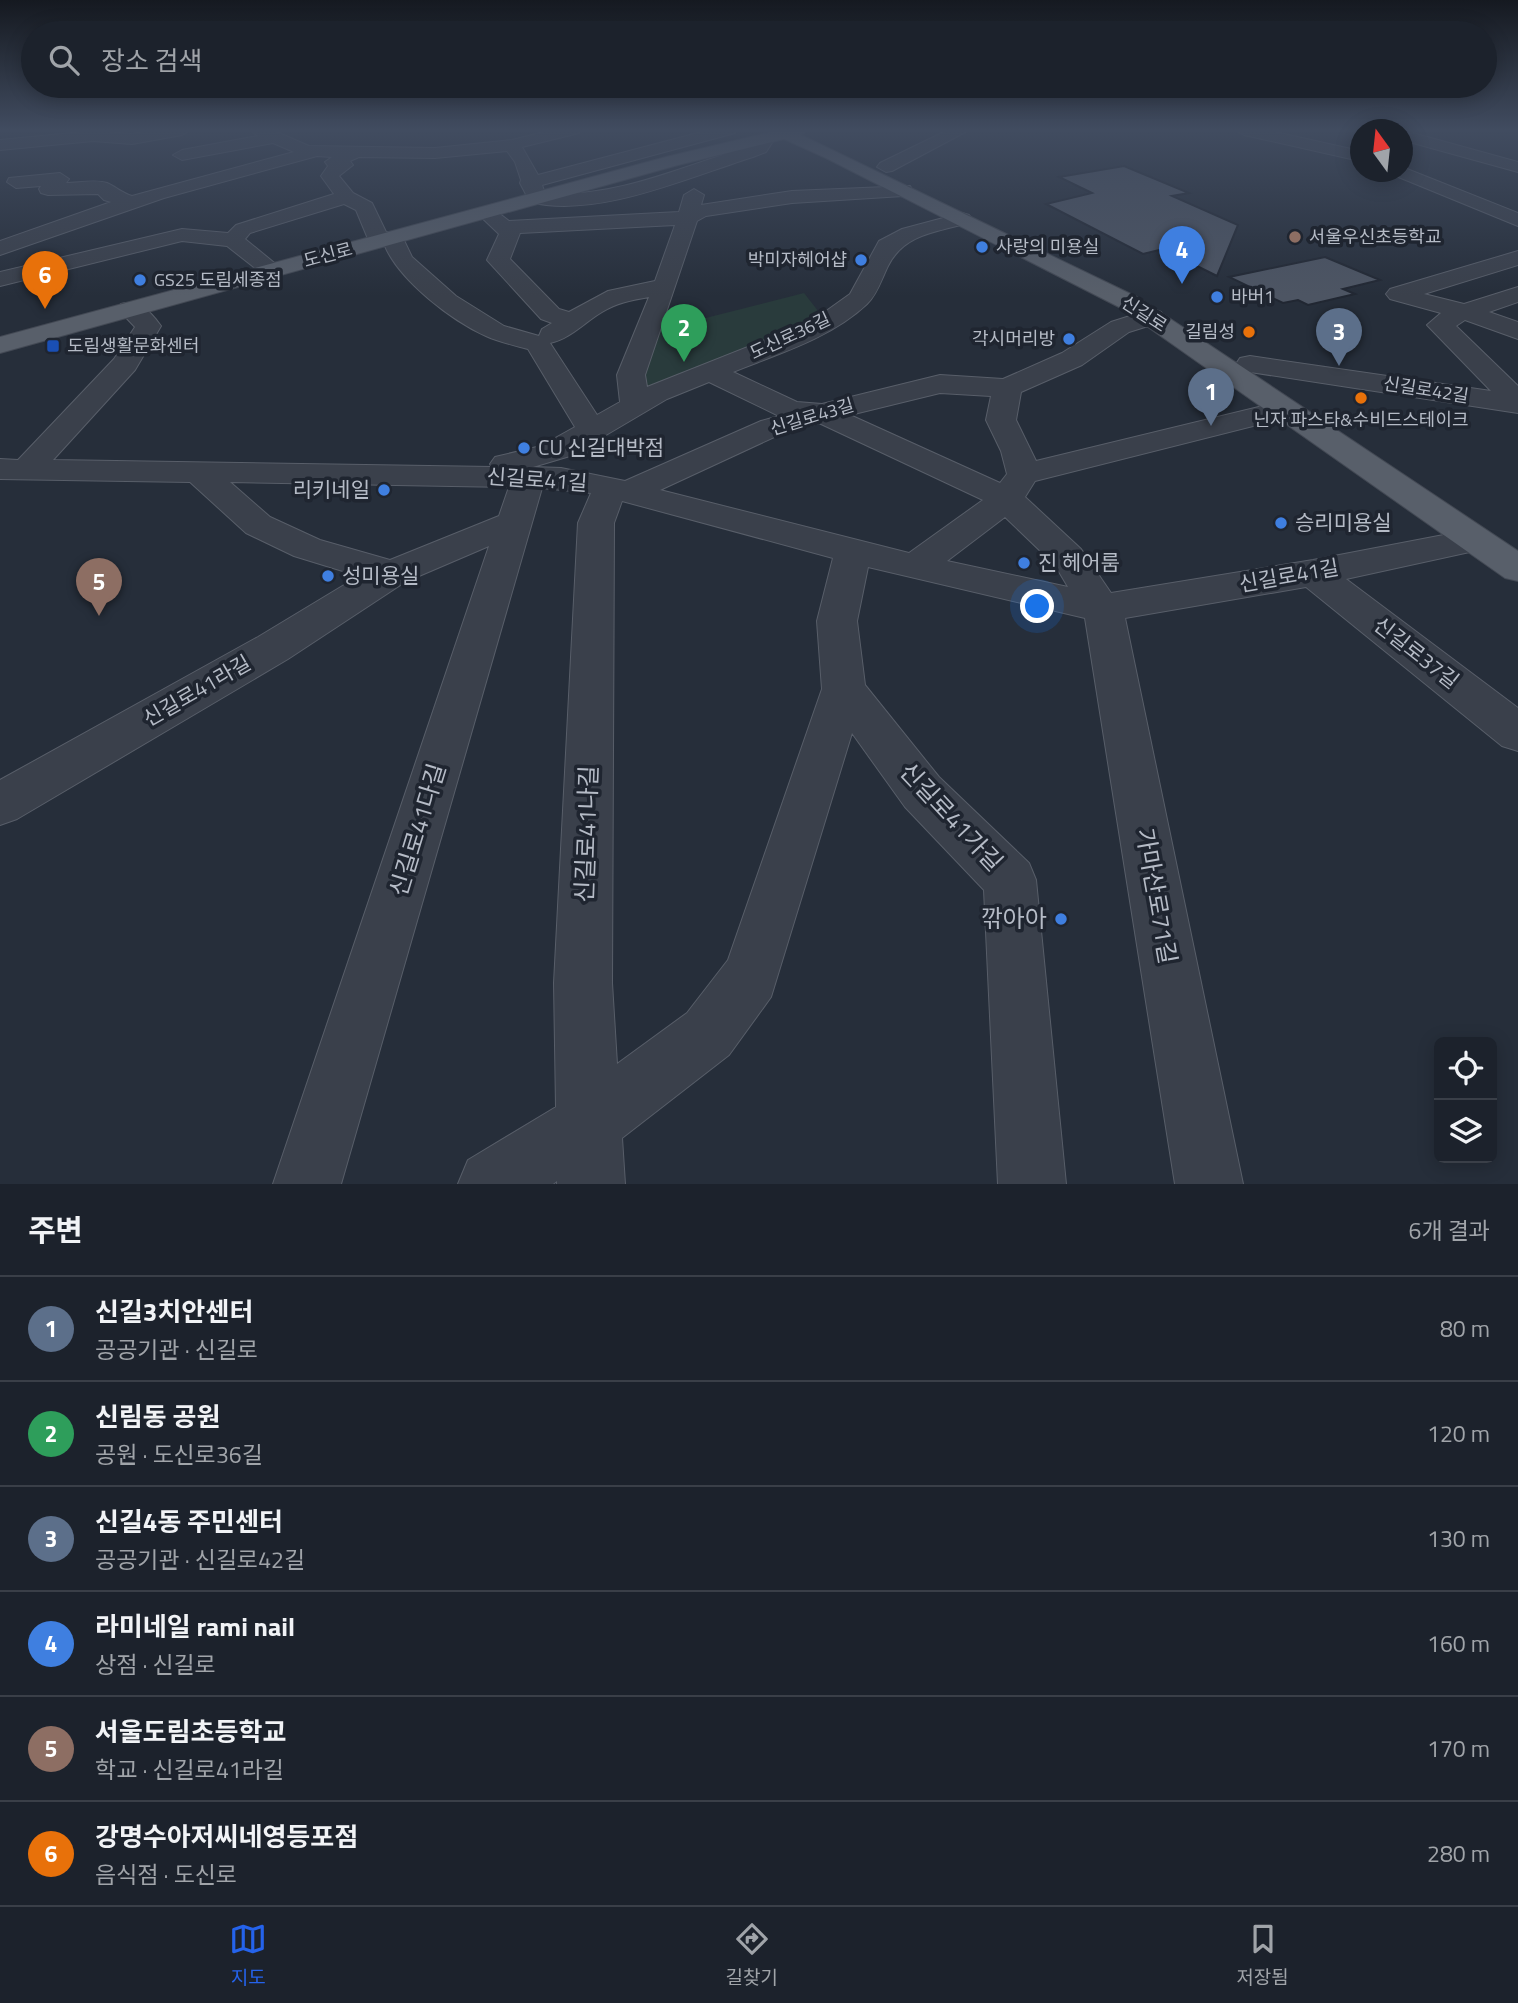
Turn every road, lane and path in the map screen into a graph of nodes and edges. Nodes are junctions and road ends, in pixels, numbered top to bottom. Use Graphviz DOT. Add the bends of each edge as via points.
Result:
graph roads {
  1 [pos="52,185"];
  2 [pos="186,185"];
  3 [pos="337,185"];
  4 [pos="531,185"];
  5 [pos="546,185"];
  6 [pos="554,185"];
  7 [pos="633,185"];
  8 [pos="697,185"];
  9 [pos="893,185"];
  10 [pos="922,185"];
  11 [pos="1434,185"];
  12 [pos="533,190"];
  13 [pos="903,190"];
  14 [pos="346,197"];
  15 [pos="132,201"];
  16 [pos="485,212"];
  17 [pos="688,218"];
  18 [pos="962,219"];
  19 [pos="1518,220"];
  20 [pos="504,228"];
  21 [pos="182,235"];
  22 [pos="386,239"];
  23 [pos="233,240"];
  24 [pos="0,247"];
  25 [pos="1518,257"];
  26 [pos="272,270"];
  27 [pos="0,279"];
  28 [pos="665,286"];
  29 [pos="1518,294"];
  30 [pos="130,309"];
  31 [pos="1465,312"];
  32 [pos="1152,317"];
  33 [pos="573,321"];
  34 [pos="1518,331"];
  35 [pos="538,344"];
  36 [pos="0,345"];
  37 [pos="1250,364"];
  38 [pos="710,372"];
  39 [pos="1007,387"];
  40 [pos="1518,403"];
  41 [pos="635,405"];
  42 [pos="1283,410"];
  43 [pos="822,412"];
  44 [pos="594,430"];
  45 [pos="14,468"];
  46 [pos="198,472"];
  47 [pos="457,476"];
  48 [pos="1015,486"];
  49 [pos="619,490"];
  50 [pos="535,492"];
  51 [pos="1518,537"];
  52 [pos="1475,540"];
  53 [pos="852,551"];
  54 [pos="915,567"];
  55 [pos="1518,569"];
  56 [pos="392,573"];
  57 [pos="1313,573"];
  58 [pos="1101,608"];
  59 [pos="844,689"];
  60 [pos="1518,733"];
  61 [pos="0,804"];
  62 [pos="588,1124"];
  63 [pos="307,1184"];
  64 [pos="492,1184"];
  65 [pos="591,1184"];
  66 [pos="1032,1184"];
  67 [pos="1209,1184"];
  1 -- 15 [label="street" via="48,189 103,188 111,196"];
  2 -- 15 [label="street"];
  3 -- 14 [label="street"];
  4 -- 12 [label="street"];
  5 -- 12 [label="street"];
  6 -- 12 [label="main road, 도신로"];
  7 -- 12 [label="street" via="559,202"];
  8 -- 17 [label="street"];
  9 -- 13 [label="main road, 신길로"];
  10 -- 37 [label="main road, 신길로" via="1149,299"];
  11 -- 19 [label="street"];
  12 -- 16 [label="main road, 도신로"];
  13 -- 17 [label="street" via="792,197 701,211"];
  13 -- 18 [label="main road, 신길로"];
  14 -- 22 [label="street" via="365,207"];
  14 -- 23 [label="street" via="243,229"];
  15 -- 21 [label="street" via="180,227"];
  15 -- 24 [label="street"];
  16 -- 20 [label="street"];
  16 -- 22 [label="main road, 도신로"];
  17 -- 20 [label="street"];
  17 -- 28 [label="street"];
  18 -- 32 [label="main road, 신길로"];
  18 -- 38 [label="street, 도신로36길" via="909,233 887,246 860,298 831,319"];
  20 -- 33 [label="street" via="510,233 498,260 550,314"];
  21 -- 23 [label="street"];
  21 -- 27 [label="street"];
  22 -- 26 [label="main road, 도신로"];
  22 -- 35 [label="street" via="447,301 495,331"];
  23 -- 26 [label="street"];
  25 -- 31 [label="street" via="1398,294"];
  26 -- 30 [label="main road, 도신로"];
  28 -- 33 [label="street" via="617,296"];
  28 -- 41 [label="street" via="631,375"];
  29 -- 31 [label="street"];
  30 -- 36 [label="main road, 도신로"];
  30 -- 45 [label="street" via="148,326 125,364"];
  31 -- 34 [label="street"];
  31 -- 40 [label="street" via="1440,325"];
  32 -- 39 [label="street, 신길로43길" via="1120,327 1072,359"];
  32 -- 42 [label="main road, 신길로"];
  33 -- 35 [label="street"];
  35 -- 44 [label="street"];
  37 -- 40 [label="street, 신길로42길"];
  37 -- 51 [label="main road, 신길로"];
  38 -- 41 [label="street, 도신로36길"];
  38 -- 43 [label="street" via="790,410"];
  39 -- 43 [label="street, 신길로43길" via="940,384"];
  39 -- 48 [label="street" via="1001,420 1017,450"];
  41 -- 44 [label="street, 도신로36길"];
  42 -- 48 [label="street"];
  42 -- 52 [label="main road, 신길로"];
  43 -- 48 [label="street"];
  43 -- 49 [label="street, 신길로43길" via="772,427"];
  44 -- 47 [label="street, 도신로36길" via="552,453"];
  44 -- 50 [label="street, 도신로36길"];
  45 -- 46 [label="street, 신길로41길"];
  46 -- 47 [label="street, 신길로41길"];
  46 -- 56 [label="street" via="258,525 307,548"];
  47 -- 50 [label="street, 신길로41길"];
  48 -- 54 [label="street"];
  48 -- 58 [label="street"];
  49 -- 50 [label="street, 신길로41길"];
  49 -- 53 [label="street, 신길로41길"];
  49 -- 62 [label="street, 신길로41나길" via="596,523 583,983"];
  50 -- 56 [label="street, 신길로41라길"];
  50 -- 63 [label="street, 신길로41다길"];
  52 -- 55 [label="main road, 신길로"];
  52 -- 57 [label="street, 신길로41길"];
  53 -- 54 [label="street, 신길로41길"];
  53 -- 59 [label="street" via="837,621"];
  54 -- 58 [label="street, 신길로41길"];
  56 -- 61 [label="street, 신길로41라길" via="273,648"];
  57 -- 58 [label="street, 신길로41길"];
  57 -- 60 [label="street, 신길로37길"];
  58 -- 67 [label="street, 가마산로71길"];
  59 -- 62 [label="street" via="751,977 708,1034"];
  59 -- 66 [label="street, 신길로41가길" via="922,792 1010,880"];
  62 -- 64 [label="street"];
  62 -- 65 [label="street, 신길로41나길"];
}
